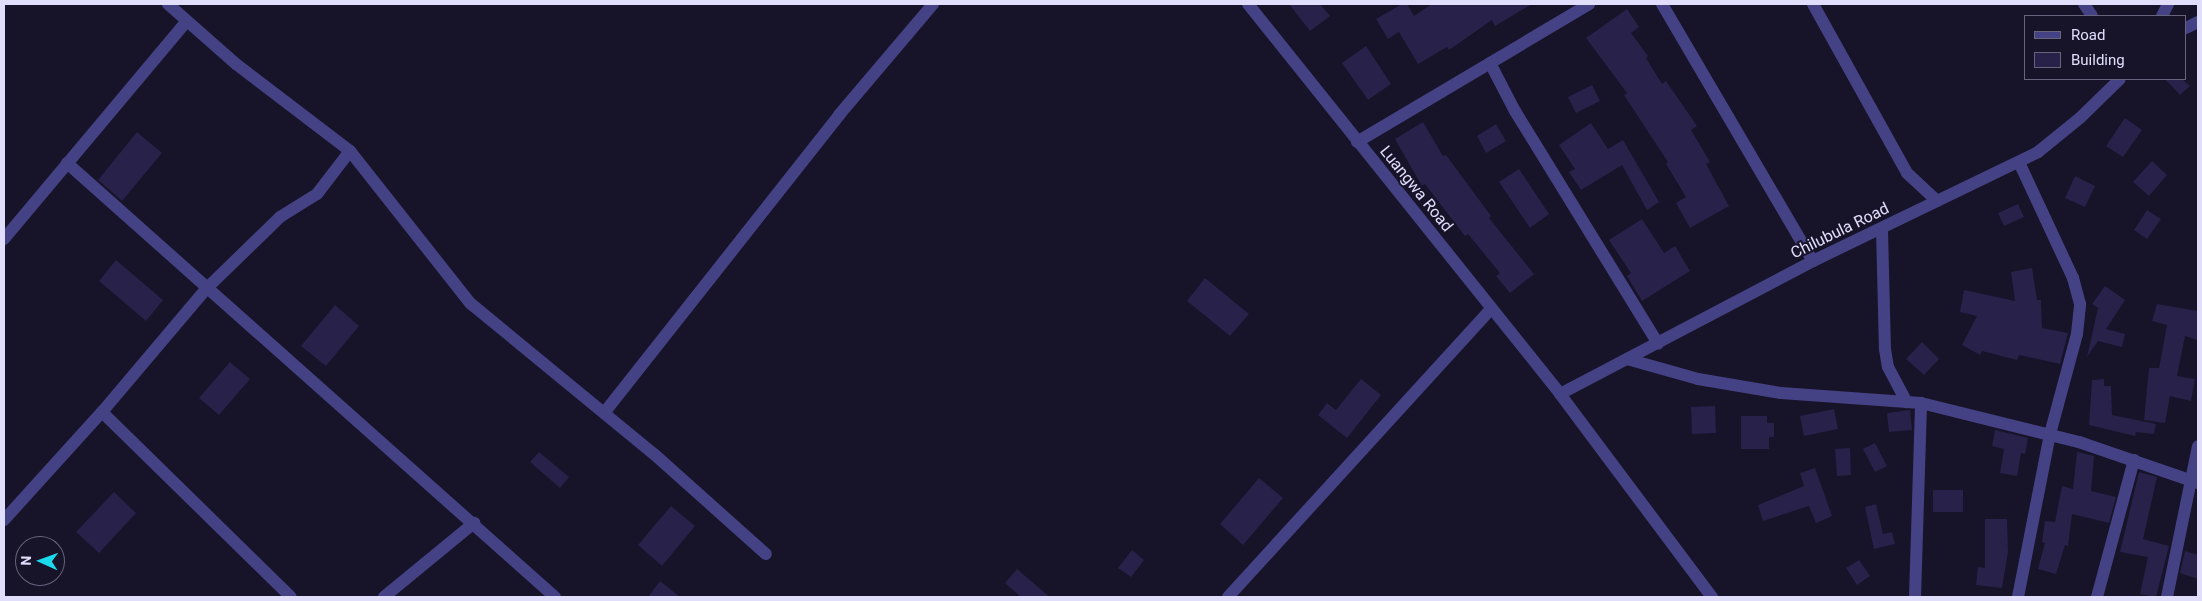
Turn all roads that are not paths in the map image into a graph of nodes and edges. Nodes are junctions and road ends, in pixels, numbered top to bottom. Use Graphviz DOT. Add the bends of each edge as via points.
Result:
graph roads {
  1 [pos="168,4"];
  2 [pos="933,4"];
  3 [pos="1248,4"];
  4 [pos="1588,4"];
  5 [pos="1662,4"];
  6 [pos="1813,4"];
  7 [pos="2084,4"];
  8 [pos="2091,15"];
  9 [pos="186,22"];
  10 [pos="1490,63"];
  11 [pos="2119,80"];
  12 [pos="1357,142"];
  13 [pos="350,150"];
  14 [pos="2019,162"];
  15 [pos="67,164"];
  16 [pos="1937,201"];
  17 [pos="1882,229"];
  18 [pos="4,238"];
  19 [pos="1812,261"];
  20 [pos="206,288"];
  21 [pos="1491,309"];
  22 [pos="1658,343"];
  23 [pos="1628,359"];
  24 [pos="1560,394"];
  25 [pos="1907,402"];
  26 [pos="1921,404"];
  27 [pos="102,412"];
  28 [pos="604,413"];
  29 [pos="2050,434"];
  30 [pos="2198,446"];
  31 [pos="2134,460"];
  32 [pos="2194,481"];
  33 [pos="4,520"];
  34 [pos="474,523"];
  35 [pos="766,554"];
  36 [pos="291,597"];
  37 [pos="384,597"];
  38 [pos="555,597"];
  39 [pos="1228,597"];
  40 [pos="1712,597"];
  41 [pos="1916,597"];
  42 [pos="2018,597"];
  43 [pos="2097,597"];
  44 [pos="2167,597"];
  1 -- 9 [label="street"];
  2 -- 28 [label="street" via="839,115"];
  3 -- 12 [label="street, Luangwa Road"];
  4 -- 10 [label="street"];
  5 -- 19 [label="street"];
  6 -- 16 [label="street" via="1907,173"];
  7 -- 8 [label="street"];
  9 -- 13 [label="street"];
  9 -- 15 [label="street"];
  10 -- 12 [label="street"];
  10 -- 22 [label="street"];
  11 -- 14 [label="street, Chilubula Road" via="2081,117"];
  12 -- 21 [label="street, Luangwa Road"];
  13 -- 20 [label="street" via="317,194 280,217"];
  13 -- 28 [label="street" via="470,303"];
  14 -- 16 [label="street, Chilubula Road"];
  14 -- 29 [label="street" via="2073,278 2080,304 2077,334"];
  15 -- 18 [label="street"];
  15 -- 20 [label="street"];
  16 -- 17 [label="street, Chilubula Road"];
  17 -- 19 [label="street, Chilubula Road"];
  17 -- 25 [label="street" via="1885,349 1888,367"];
  19 -- 22 [label="street, Chilubula Road"];
  20 -- 27 [label="street"];
  20 -- 34 [label="street"];
  21 -- 24 [label="street, Luangwa Road"];
  21 -- 39 [label="street"];
  22 -- 23 [label="street, Chilubula Road"];
  23 -- 24 [label="street, Chilubula Road"];
  23 -- 25 [label="street" via="1698,379 1781,393"];
  24 -- 40 [label="street, Luangwa Road"];
  25 -- 26 [label="street"];
  26 -- 29 [label="street"];
  26 -- 41 [label="street"];
  27 -- 33 [label="street"];
  27 -- 36 [label="street"];
  28 -- 35 [label="street"];
  29 -- 31 [label="street"];
  29 -- 42 [label="street"];
  30 -- 32 [label="street"];
  31 -- 32 [label="street"];
  31 -- 43 [label="street"];
  32 -- 44 [label="street"];
  34 -- 37 [label="street"];
  34 -- 38 [label="street"];
}
